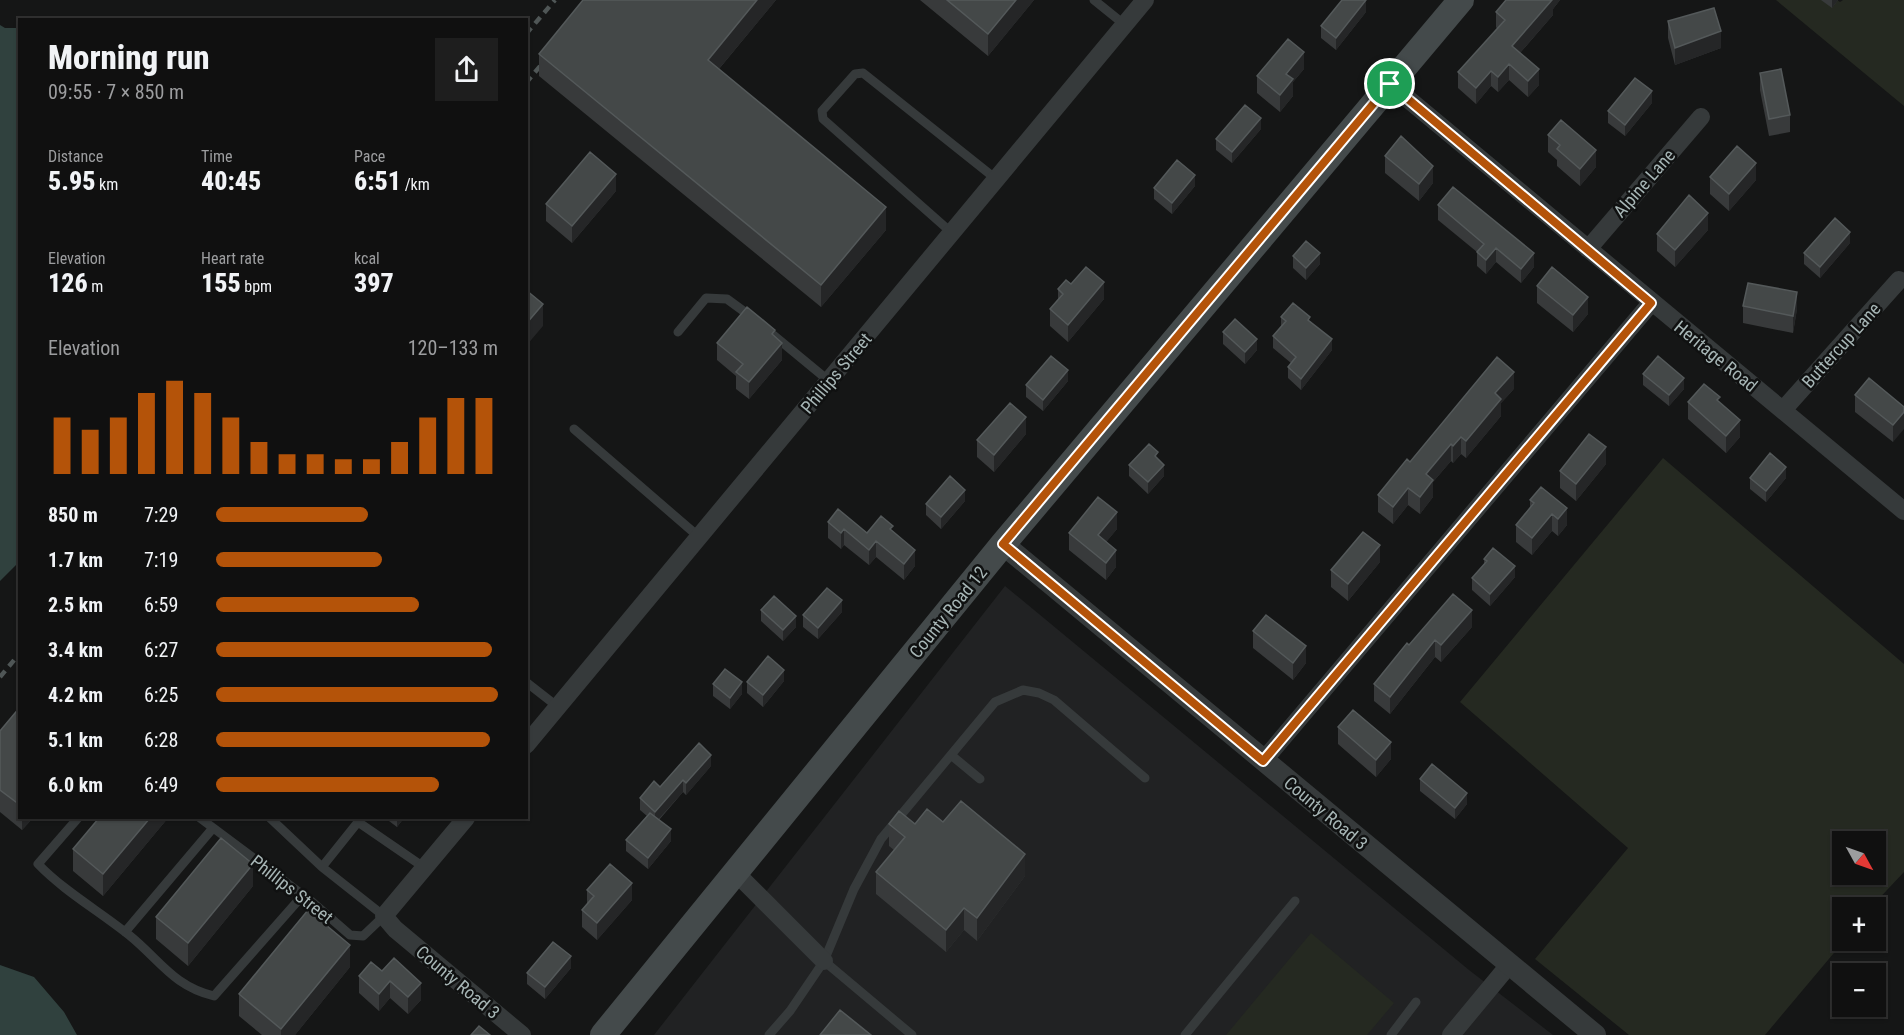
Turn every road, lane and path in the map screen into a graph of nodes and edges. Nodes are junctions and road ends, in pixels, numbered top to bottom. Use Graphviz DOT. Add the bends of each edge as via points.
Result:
graph roads {
  1 [pos="1094,0"];
  2 [pos="1145,0"];
  3 [pos="1461,0"];
  4 [pos="1125,24"];
  5 [pos="1390,84"];
  6 [pos="1701,117"];
  7 [pos="996,179"];
  8 [pos="952,233"];
  9 [pos="1588,249"];
  10 [pos="1899,280"];
  11 [pos="1651,303"];
  12 [pos="678,332"];
  13 [pos="829,381"];
  14 [pos="1783,410"];
  15 [pos="574,429"];
  16 [pos="1904,511"];
  17 [pos="699,537"];
  18 [pos="1003,544"];
  19 [pos="528,684"];
  20 [pos="558,707"];
  21 [pos="528,742"];
  22 [pos="951,755"];
  23 [pos="1263,761"];
  24 [pos="1145,778"];
  25 [pos="980,779"];
  26 [pos="77,819"];
  27 [pos="201,819"];
  28 [pos="271,819"];
  29 [pos="465,819"];
  30 [pos="213,828"];
  31 [pos="322,867"];
  32 [pos="425,868"];
  33 [pos="736,873"];
  34 [pos="303,895"];
  35 [pos="1295,902"];
  36 [pos="390,923"];
  37 [pos="125,932"];
  38 [pos="824,961"];
  39 [pos="1509,965"];
  40 [pos="1416,1002"];
  41 [pos="522,1035"];
  42 [pos="603,1035"];
  43 [pos="769,1035"];
  44 [pos="912,1035"];
  45 [pos="1185,1035"];
  46 [pos="1391,1035"];
  47 [pos="1450,1035"];
  48 [pos="1595,1035"];
  1 -- 4 [label="lane"];
  2 -- 4 [label="street, Phillips Street"];
  3 -- 5 [label="main road, County Road 12"];
  4 -- 7 [label="street, Phillips Street"];
  5 -- 9 [label="street, Heritage Road"];
  5 -- 18 [label="main road, County Road 12"];
  6 -- 9 [label="street, Alpine Lane"];
  7 -- 8 [label="street, Phillips Street"];
  7 -- 8 [label="lane" via="863,73 855,74 822,111 823,119"];
  8 -- 13 [label="street, Phillips Street"];
  9 -- 11 [label="street, Heritage Road"];
  10 -- 14 [label="street, Buttercup Lane"];
  11 -- 14 [label="street, Heritage Road"];
  11 -- 23 [label="street"];
  12 -- 13 [label="lane" via="706,298 727,299"];
  13 -- 17 [label="street, Phillips Street"];
  14 -- 16 [label="street, Heritage Road"];
  15 -- 17 [label="lane"];
  17 -- 20 [label="street, Phillips Street"];
  18 -- 23 [label="street, County Road 3"];
  18 -- 33 [label="main road, County Road 12"];
  19 -- 20 [label="lane"];
  20 -- 21 [label="street, Phillips Street"];
  22 -- 24 [label="lane" via="996,702 1023,690 1054,700"];
  22 -- 25 [label="lane"];
  22 -- 38 [label="lane" via="881,839 854,889"];
  23 -- 39 [label="street, County Road 3"];
  26 -- 37 [label="lane" via="38,864"];
  27 -- 30 [label="lane, Phillips Street"];
  28 -- 31 [label="lane"];
  29 -- 32 [label="street, Phillips Street"];
  30 -- 34 [label="lane, Phillips Street"];
  30 -- 37 [label="lane"];
  31 -- 32 [label="lane" via="358,822"];
  31 -- 36 [label="lane"];
  32 -- 36 [label="street, Phillips Street"];
  33 -- 38 [label="street"];
  33 -- 42 [label="main road, County Road 12"];
  34 -- 36 [label="lane, Phillips Street" via="350,935 363,936"];
  34 -- 37 [label="lane" via="214,996 193,991"];
  35 -- 45 [label="lane"];
  36 -- 41 [label="street, County Road 3"];
  38 -- 43 [label="lane"];
  38 -- 44 [label="lane"];
  39 -- 47 [label="street"];
  39 -- 48 [label="street, County Road 3"];
  40 -- 46 [label="lane"];
}
